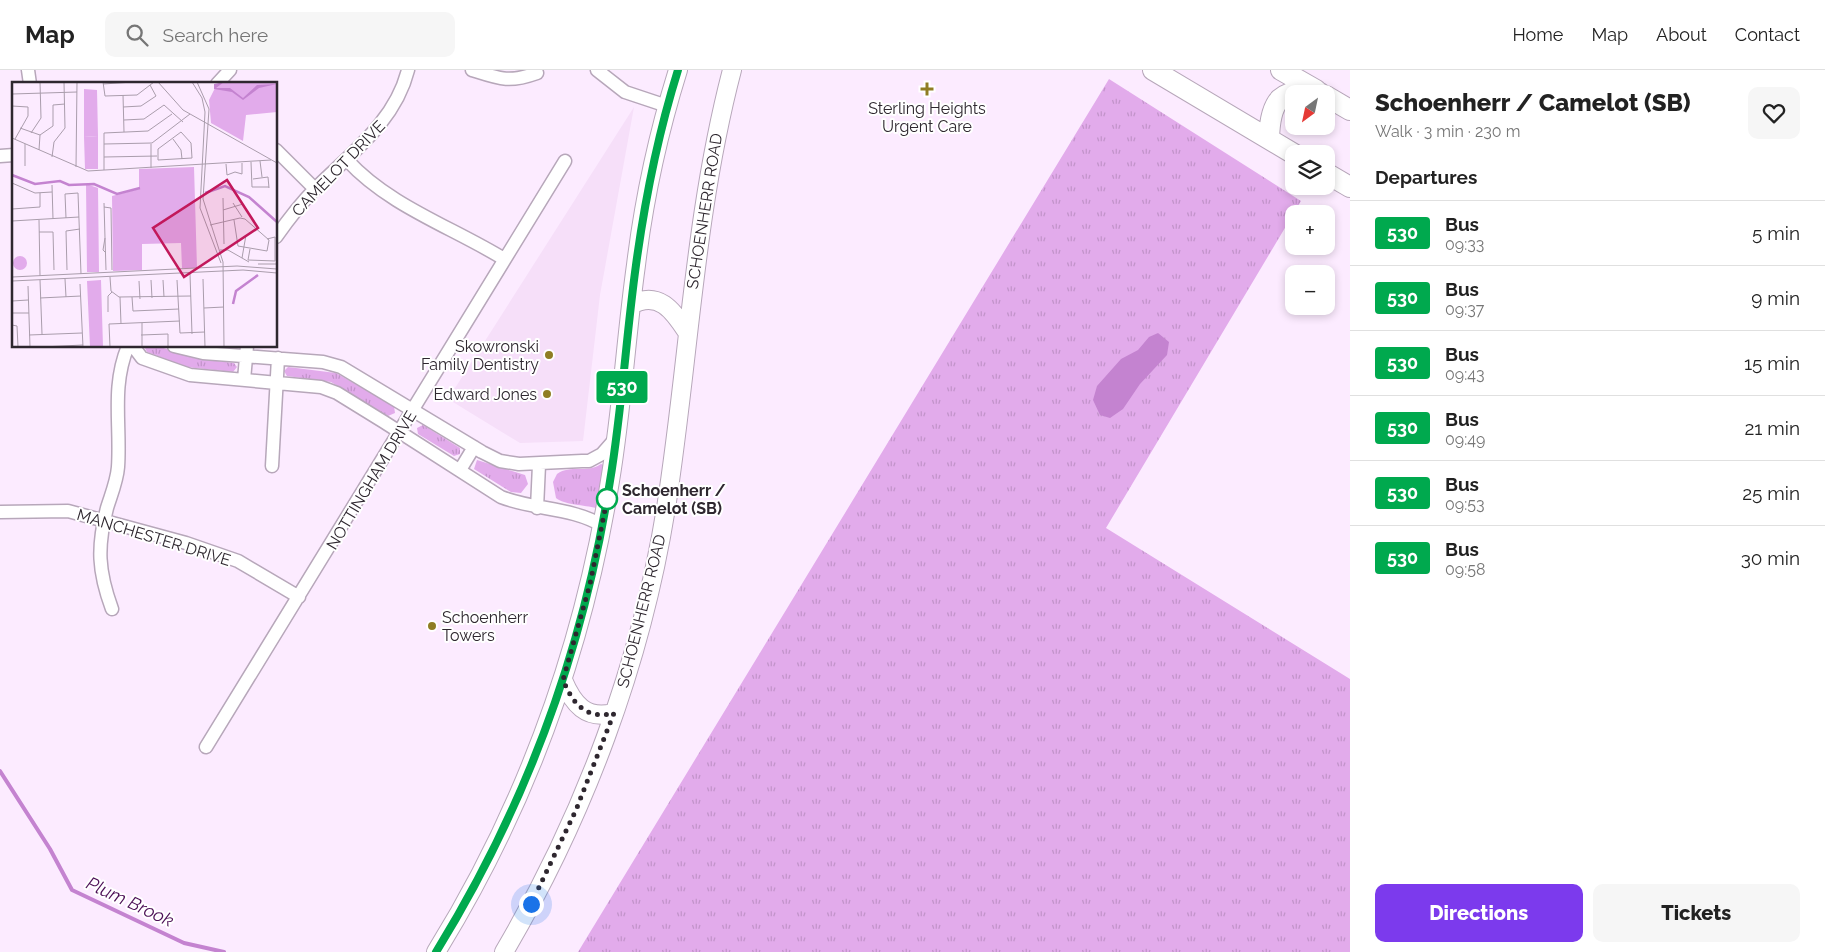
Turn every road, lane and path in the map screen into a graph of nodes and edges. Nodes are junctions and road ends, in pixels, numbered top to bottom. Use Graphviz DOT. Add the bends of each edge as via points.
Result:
graph roads {
  1 [pos="230,70"];
  2 [pos="408,70"];
  3 [pos="472,70"];
  4 [pos="597,70"];
  5 [pos="678,70"];
  6 [pos="732,70"];
  7 [pos="1153,70"];
  8 [pos="1281,70"];
  9 [pos="537,73"];
  10 [pos="219,82"];
  11 [pos="1307,85"];
  12 [pos="1285,95"];
  13 [pos="1335,101"];
  14 [pos="667,106"];
  15 [pos="1350,110"];
  16 [pos="1269,139"];
  17 [pos="1285,149"];
  18 [pos="278,152"];
  19 [pos="347,160"];
  20 [pos="566,161"];
  21 [pos="1335,178"];
  22 [pos="1350,187"];
  23 [pos="315,189"];
  24 [pos="278,234"];
  25 [pos="504,259"];
  26 [pos="631,305"];
  27 [pos="687,332"];
  28 [pos="127,348"];
  29 [pos="134,348"];
  30 [pos="182,348"];
  31 [pos="246,352"];
  32 [pos="278,358"];
  33 [pos="244,380"];
  34 [pos="277,382"];
  35 [pos="413,410"];
  36 [pos="400,432"];
  37 [pos="616,438"];
  38 [pos="474,448"];
  39 [pos="539,465"];
  40 [pos="272,466"];
  41 [pos="460,470"];
  42 [pos="537,508"];
  43 [pos="0,512"];
  44 [pos="104,520"];
  45 [pos="602,526"];
  46 [pos="299,597"];
  47 [pos="112,610"];
  48 [pos="563,680"];
  49 [pos="614,713"];
  50 [pos="206,747"];
  51 [pos="436,952"];
  52 [pos="504,952"];
  1 -- 10 [label="street"];
  2 -- 19 [label="street, CAMELOT DRIVE" via="388,116"];
  3 -- 9 [label="street" via="503,80 518,80"];
  4 -- 14 [label="street" via="625,92"];
  5 -- 14 [label="main road"];
  6 -- 27 [label="main road, SCHOENHERR ROAD" via="708,174"];
  7 -- 16 [label="main road"];
  8 -- 11 [label="main road"];
  12 -- 16 [label="main road" via="1272,112"];
  13 -- 15 [label="main road"];
  14 -- 26 [label="main road" via="648,191"];
  16 -- 17 [label="main road"];
  18 -- 23 [label="street"];
  19 -- 23 [label="street, CAMELOT DRIVE"];
  19 -- 25 [label="street" via="386,194"];
  20 -- 25 [label="street, NOTTINGHAM DRIVE"];
  21 -- 22 [label="main road"];
  23 -- 24 [label="street, CAMELOT DRIVE"];
  25 -- 35 [label="street, NOTTINGHAM DRIVE"];
  26 -- 27 [label="main road" via="647,299 663,304 678,317"];
  26 -- 37 [label="main road"];
  27 -- 49 [label="main road, SCHOENHERR ROAD" via="662,528 636,641"];
  28 -- 44 [label="street" via="118,375 117,471"];
  29 -- 33 [label="street" via="142,358 183,374"];
  30 -- 31 [label="street" via="203,353"];
  31 -- 32 [label="street"];
  31 -- 33 [label="street"];
  32 -- 34 [label="street"];
  32 -- 35 [label="street" via="341,367"];
  33 -- 34 [label="street"];
  34 -- 36 [label="street" via="321,387 337,393"];
  34 -- 40 [label="street"];
  35 -- 36 [label="street, NOTTINGHAM DRIVE"];
  35 -- 38 [label="street"];
  36 -- 41 [label="street"];
  36 -- 46 [label="street, NOTTINGHAM DRIVE"];
  37 -- 39 [label="street" via="602,454 589,461"];
  37 -- 45 [label="main road"];
  38 -- 39 [label="street" via="500,461"];
  38 -- 41 [label="street"];
  39 -- 42 [label="street"];
  41 -- 42 [label="street" via="501,497"];
  42 -- 45 [label="street" via="573,512"];
  43 -- 44 [label="street, MANCHESTER DRIVE" via="58,509"];
  44 -- 46 [label="street, MANCHESTER DRIVE" via="220,554 253,569"];
  44 -- 47 [label="street" via="100,536 100,568"];
  45 -- 48 [label="main road"];
  46 -- 50 [label="street, NOTTINGHAM DRIVE"];
  48 -- 49 [label="main road" via="581,709 596,715"];
  48 -- 51 [label="main road" via="508,820"];
  49 -- 52 [label="main road, SCHOENHERR ROAD" via="554,860"];
}
